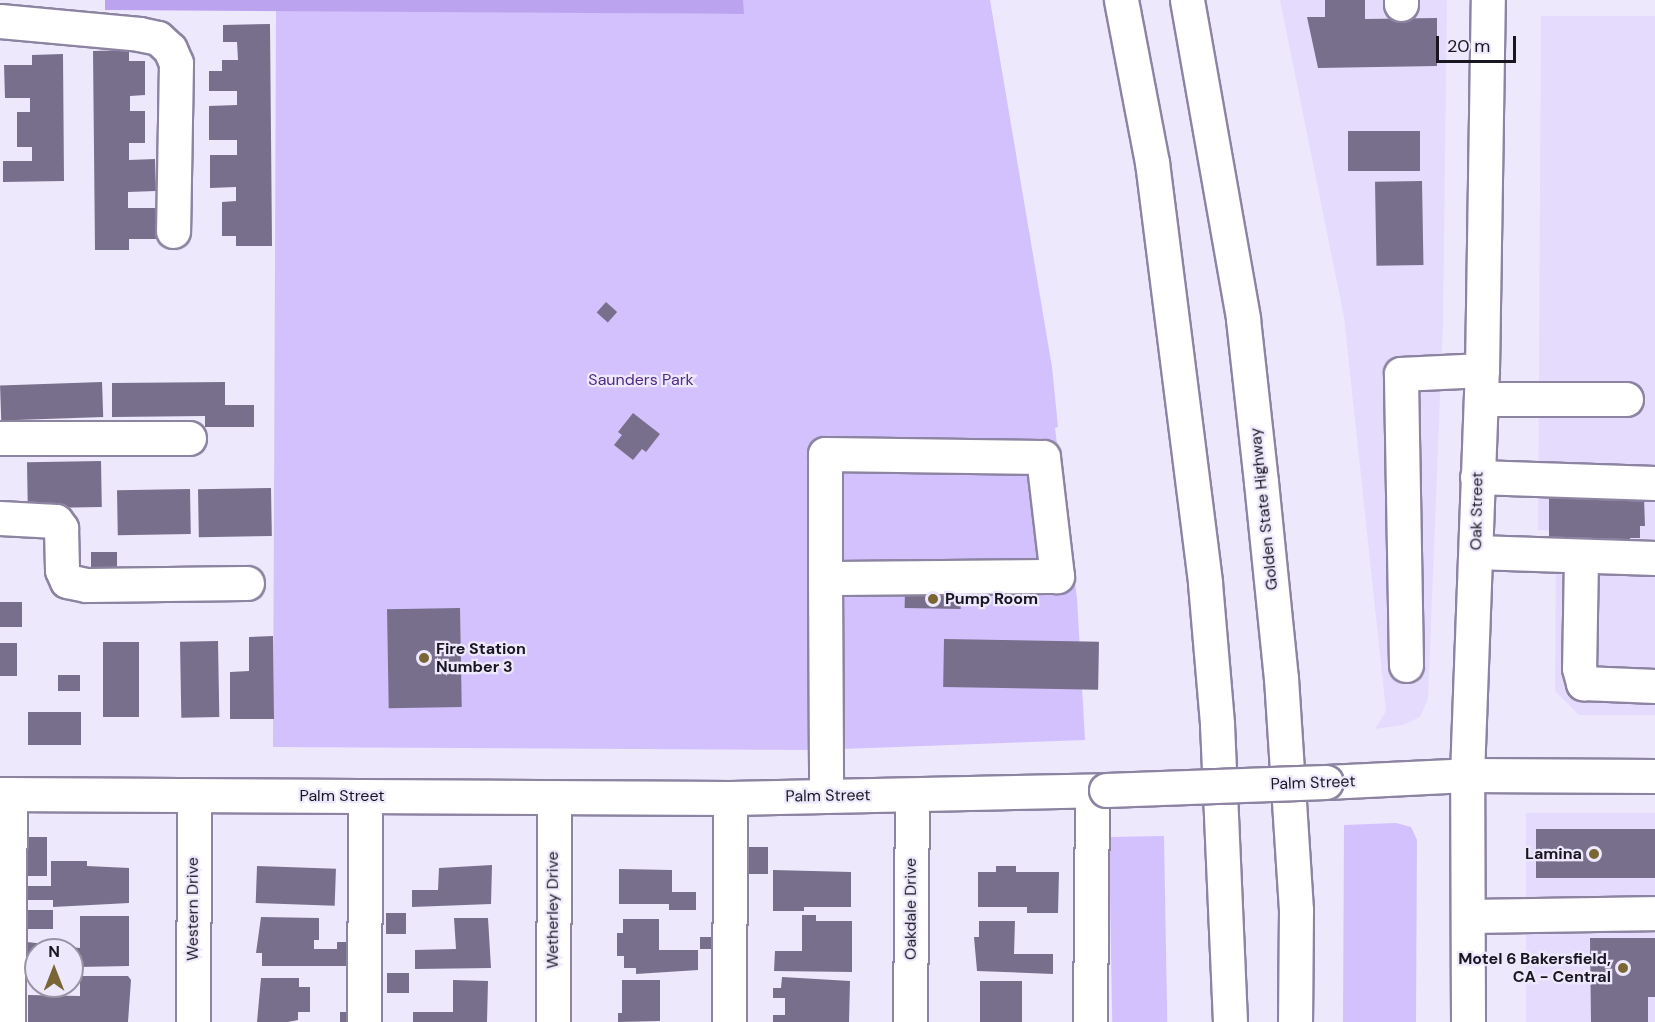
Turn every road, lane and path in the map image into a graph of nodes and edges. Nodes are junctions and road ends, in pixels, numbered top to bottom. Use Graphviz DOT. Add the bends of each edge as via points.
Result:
graph roads {
  1 [pos="1121,0"];
  2 [pos="1187,0"];
  3 [pos="1488,0"];
  4 [pos="0,21"];
  5 [pos="173,231"];
  6 [pos="1482,384"];
  7 [pos="1626,399"];
  8 [pos="0,438"];
  9 [pos="189,438"];
  10 [pos="1477,477"];
  11 [pos="1655,483"];
  12 [pos="0,518"];
  13 [pos="1476,552"];
  14 [pos="1581,558"];
  15 [pos="1655,558"];
  16 [pos="825,578"];
  17 [pos="247,584"];
  18 [pos="1406,665"];
  19 [pos="1655,686"];
  20 [pos="1467,775"];
  21 [pos="1655,776"];
  22 [pos="1099,790"];
  23 [pos="5,794"];
  24 [pos="194,795"];
  25 [pos="912,795"];
  26 [pos="365,796"];
  27 [pos="826,796"];
  28 [pos="554,797"];
  29 [pos="730,798"];
  30 [pos="1655,913"];
  31 [pos="1470,916"];
  32 [pos="8,1022"];
  33 [pos="193,1022"];
  34 [pos="364,1022"];
  35 [pos="553,1022"];
  36 [pos="729,1022"];
  37 [pos="910,1022"];
  38 [pos="1090,1022"];
  39 [pos="1230,1022"];
  40 [pos="1294,1022"];
  41 [pos="1468,1022"];
  1 -- 39 [label="main road" via="1152,162 1205,583 1217,724"];
  2 -- 40 [label="main road, Golden State Highway" via="1243,320 1262,482 1281,678 1296,910"];
  3 -- 6 [label="main road, Oak Street"];
  4 -- 5 [label="main road" via="139,34 158,38 170,49 176,63"];
  6 -- 7 [label="main road"];
  6 -- 10 [label="main road, Oak Street"];
  6 -- 18 [label="main road" via="1401,374"];
  8 -- 9 [label="main road"];
  10 -- 11 [label="main road"];
  10 -- 13 [label="main road, Oak Street"];
  12 -- 17 [label="main road" via="56,520 61,528 62,570 67,581 86,585"];
  13 -- 14 [label="main road"];
  13 -- 20 [label="main road, Oak Street"];
  14 -- 15 [label="main road"];
  14 -- 19 [label="main road" via="1583,683"];
  16 -- 16 [label="main road" via="825,454 1043,457 1057,576"];
  16 -- 27 [label="main road"];
  20 -- 21 [label="main road, Palm Street"];
  20 -- 22 [label="main road, Palm Street, bridge"];
  20 -- 31 [label="main road, Oak Street"];
  22 -- 25 [label="main road, Palm Street"];
  22 -- 38 [label="main road"];
  23 -- 24 [label="main road, Palm Street"];
  23 -- 32 [label="main road"];
  24 -- 26 [label="main road, Palm Street"];
  24 -- 33 [label="main road, Western Drive"];
  25 -- 27 [label="main road, Palm Street"];
  25 -- 37 [label="main road, Oakdale Drive"];
  26 -- 28 [label="main road, Palm Street"];
  26 -- 34 [label="main road"];
  27 -- 29 [label="main road, Palm Street"];
  28 -- 29 [label="main road, Palm Street"];
  28 -- 35 [label="main road, Wetherley Drive"];
  29 -- 36 [label="main road"];
  30 -- 31 [label="main road"];
  31 -- 41 [label="main road, Oak Street"];
}
